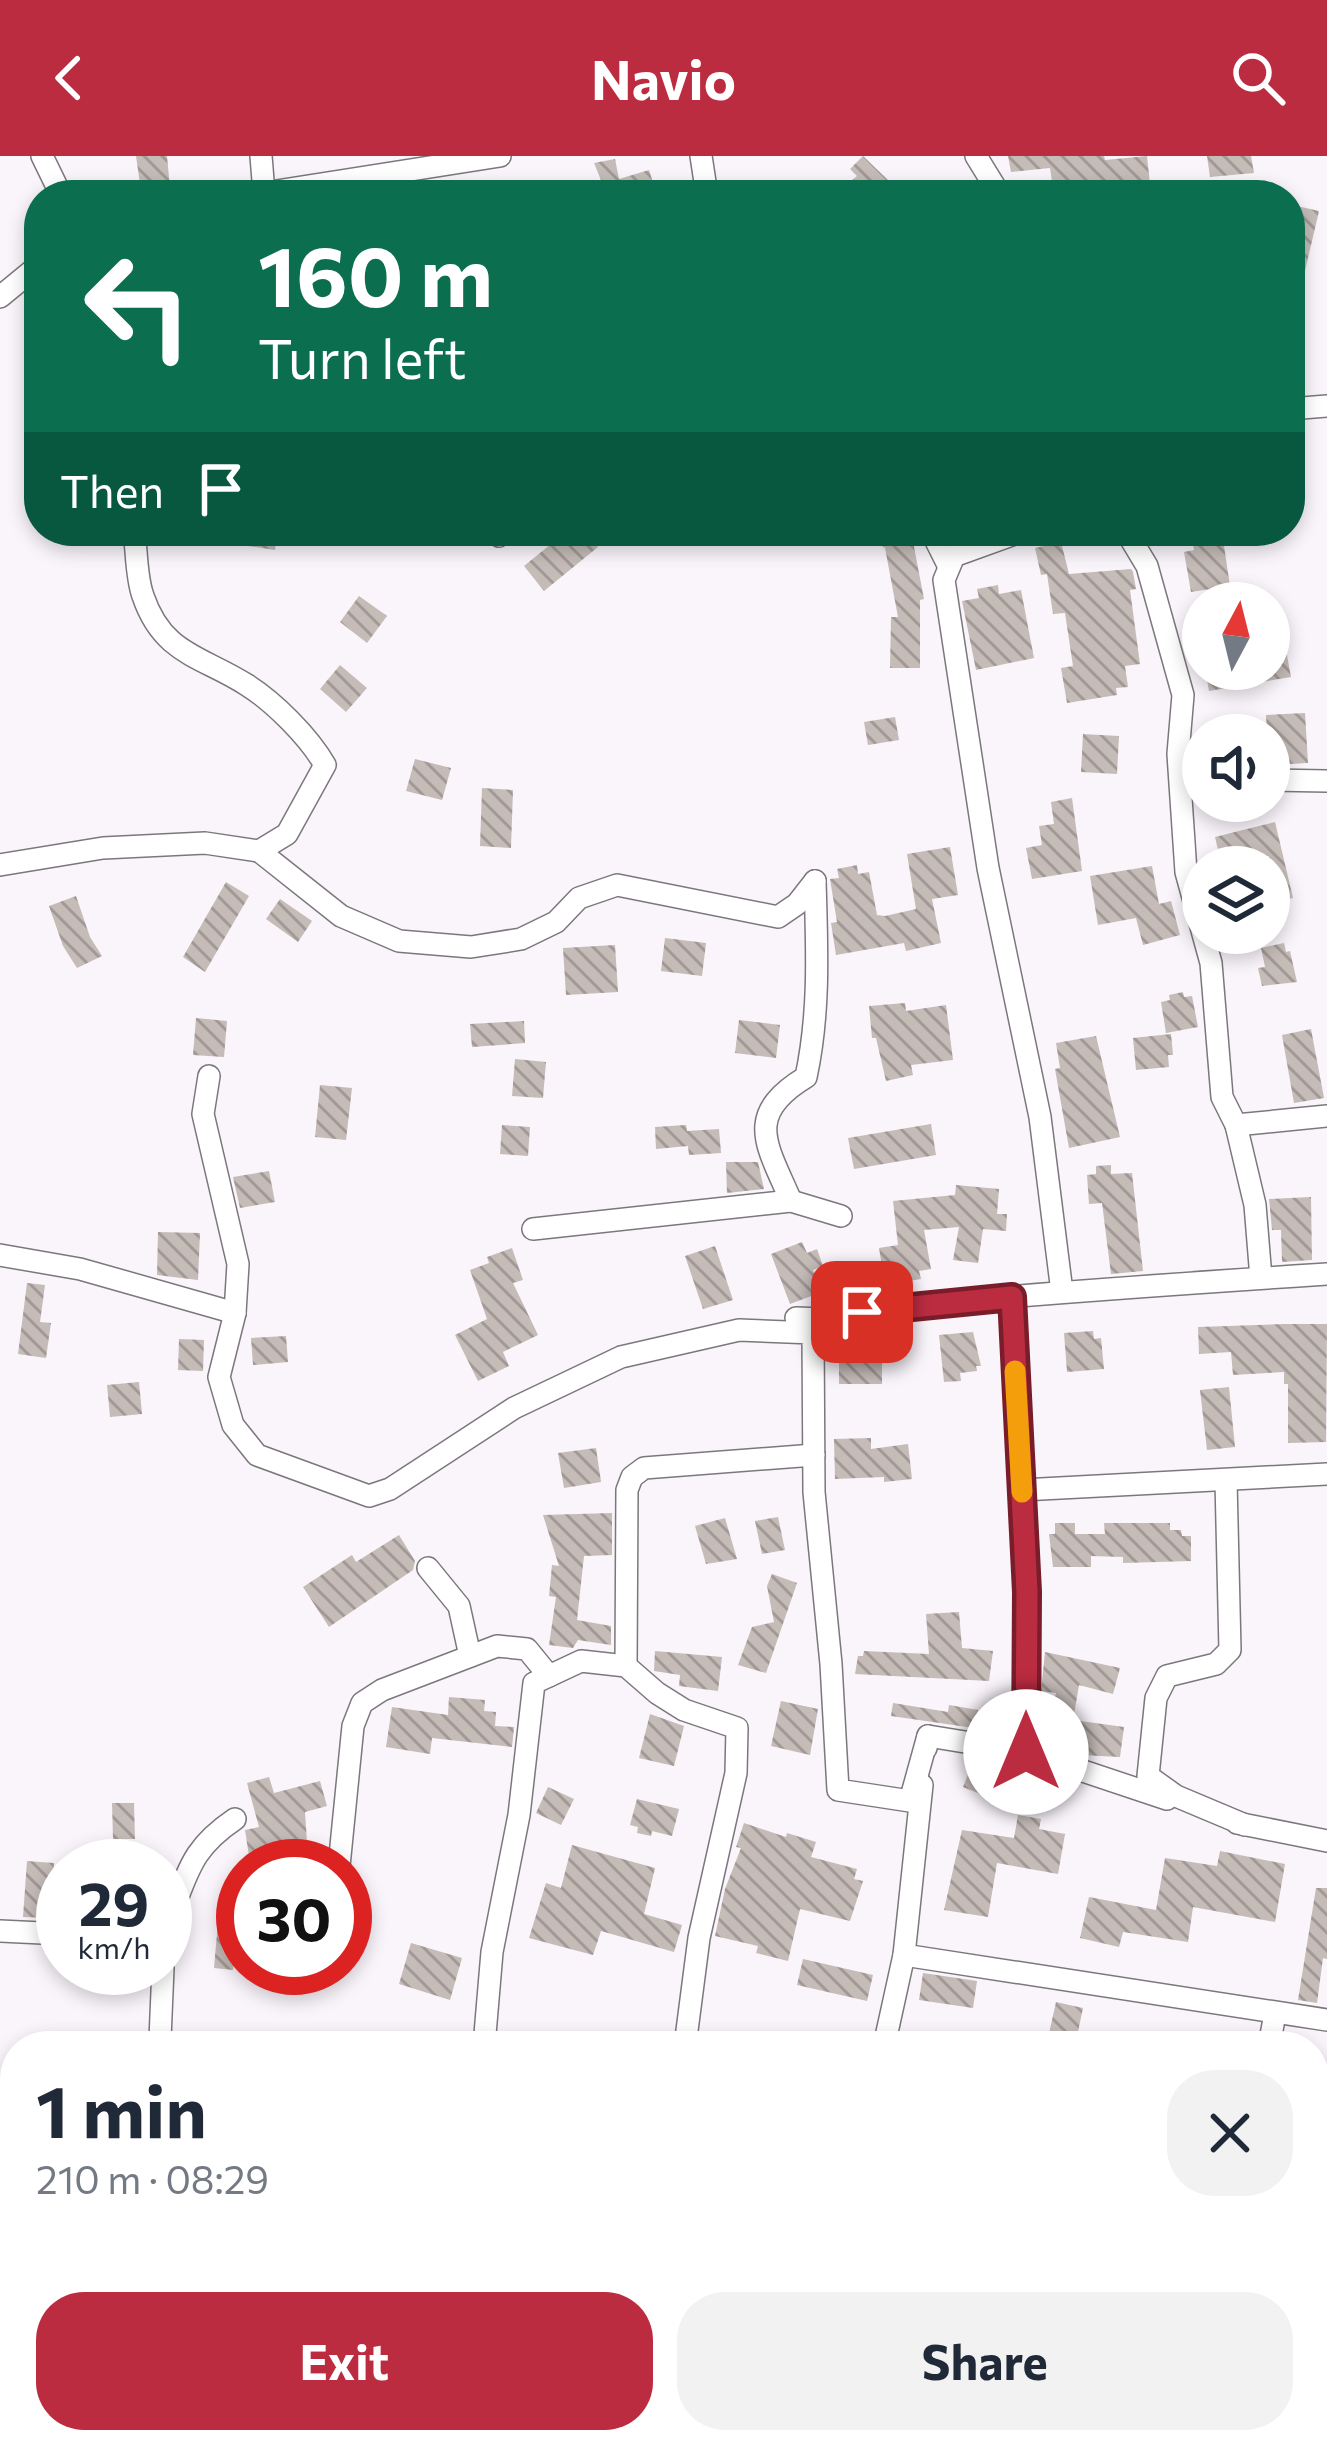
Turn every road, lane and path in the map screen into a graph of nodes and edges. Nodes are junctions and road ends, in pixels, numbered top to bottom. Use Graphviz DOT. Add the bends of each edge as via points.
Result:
graph roads {
  1 [pos="500,156"];
  2 [pos="400,172"];
  3 [pos="348,180"];
  4 [pos="401,180"];
  5 [pos="24,277"];
  6 [pos="0,297"];
  7 [pos="136,546"];
  8 [pos="939,546"];
  9 [pos="982,546"];
  10 [pos="1135,546"];
  11 [pos="949,565"];
  12 [pos="1182,764"];
  13 [pos="1290,780"];
  14 [pos="1327,781"];
  15 [pos="1190,822"];
  16 [pos="259,851"];
  17 [pos="0,866"];
  18 [pos="209,1076"];
  19 [pos="1327,1116"];
  20 [pos="1236,1125"];
  21 [pos="790,1201"];
  22 [pos="841,1216"];
  23 [pos="533,1229"];
  24 [pos="0,1255"];
  25 [pos="1327,1274"];
  26 [pos="1261,1278"];
  27 [pos="1062,1292"];
  28 [pos="1012,1297"];
  29 [pos="235,1313"];
  30 [pos="764,1317"];
  31 [pos="814,1455"];
  32 [pos="1327,1474"];
  33 [pos="1226,1480"];
  34 [pos="1022,1490"];
  35 [pos="428,1568"];
  36 [pos="470,1656"];
  37 [pos="626,1666"];
  38 [pos="549,1676"];
  39 [pos="928,1736"];
  40 [pos="1026,1752"];
  41 [pos="235,1819"];
  42 [pos="1245,1826"];
  43 [pos="342,1839"];
  44 [pos="1327,1841"];
  45 [pos="192,1858"];
  46 [pos="0,1931"];
  47 [pos="36,1933"];
  48 [pos="904,1955"];
  49 [pos="162,1995"];
  50 [pos="1275,2014"];
  51 [pos="1327,2020"];
  52 [pos="160,2031"];
  53 [pos="485,2031"];
  54 [pos="687,2031"];
  55 [pos="887,2031"];
  56 [pos="1272,2031"];
  1 -- 2 [label="street"];
  2 -- 3 [label="street"];
  2 -- 4 [label="street"];
  5 -- 6 [label="street"];
  7 -- 16 [label="street" via="142,595 159,628 182,654 248,686 310,737 325,765 287,834"];
  8 -- 11 [label="street"];
  9 -- 11 [label="street"];
  10 -- 12 [label="street" via="1183,695"];
  11 -- 27 [label="street" via="944,580 988,868 1040,1117"];
  13 -- 14 [label="street"];
  15 -- 20 [label="street" via="1186,872 1211,963 1222,1096"];
  16 -- 17 [label="street" via="205,843 104,848"];
  16 -- 21 [label="street" via="341,916 399,941 471,946 520,939 556,922 579,898 616,885 778,917 815,881 813,1044 806,1077 778,1094 767,1113 766,1143"];
  18 -- 29 [label="street" via="203,1114 238,1264"];
  19 -- 20 [label="street"];
  20 -- 26 [label="street"];
  21 -- 22 [label="street"];
  21 -- 23 [label="street"];
  24 -- 29 [label="street"];
  25 -- 26 [label="street"];
  26 -- 27 [label="street"];
  27 -- 28 [label="street"];
  28 -- 30 [label="street" via="820,1319"];
  28 -- 34 [label="street"];
  29 -- 31 [label="street" via="219,1377 233,1425 257,1455 369,1496 514,1408 621,1357 739,1330 813,1333"];
  31 -- 37 [label="street" via="644,1468 632,1478"];
  31 -- 39 [label="street" via="838,1790 910,1802"];
  32 -- 33 [label="street"];
  33 -- 34 [label="street"];
  33 -- 42 [label="street" via="1230,1650 1216,1664 1167,1676 1156,1698 1148,1776"];
  34 -- 40 [label="street"];
  35 -- 36 [label="street" via="458,1606"];
  36 -- 38 [label="street" via="497,1646 527,1649"];
  36 -- 43 [label="street" via="362,1703"];
  37 -- 38 [label="street" via="581,1661"];
  37 -- 54 [label="street" via="684,1710 737,1728 736,1773"];
  38 -- 53 [label="street" via="534,1683"];
  39 -- 40 [label="street"];
  39 -- 48 [label="street"];
  40 -- 42 [label="street"];
  41 -- 45 [label="street"];
  42 -- 44 [label="street"];
  46 -- 47 [label="street"];
  48 -- 50 [label="street"];
  48 -- 55 [label="street"];
  49 -- 52 [label="street"];
  50 -- 51 [label="street"];
  50 -- 56 [label="street"];
}
